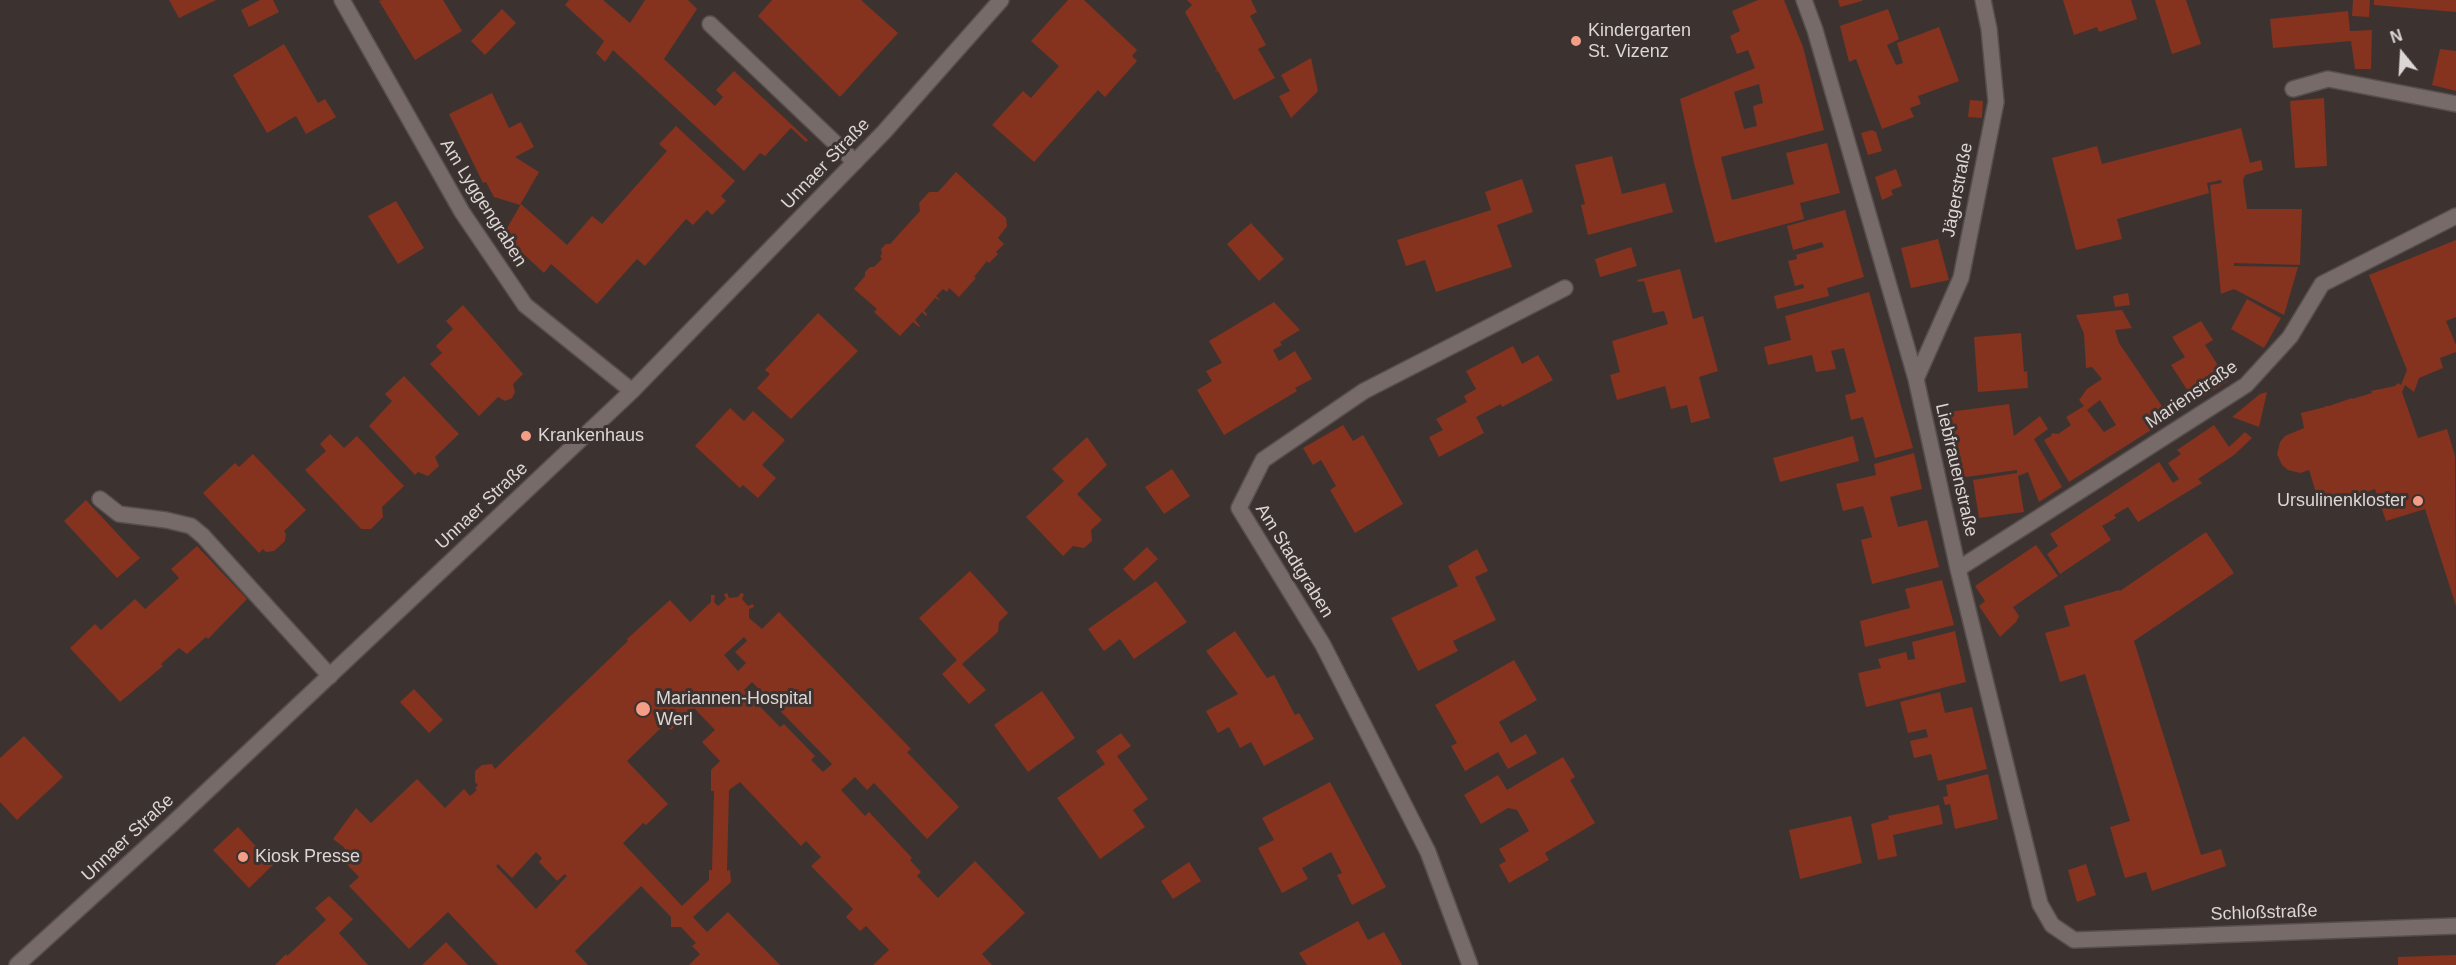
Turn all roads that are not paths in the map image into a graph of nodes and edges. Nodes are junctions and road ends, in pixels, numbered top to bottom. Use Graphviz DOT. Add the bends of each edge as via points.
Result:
graph roads {
  1 [pos="342,0"];
  2 [pos="1001,0"];
  3 [pos="1804,0"];
  4 [pos="1983,0"];
  5 [pos="710,24"];
  6 [pos="2293,89"];
  7 [pos="2456,104"];
  8 [pos="855,162"];
  9 [pos="2456,216"];
  10 [pos="1565,288"];
  11 [pos="1916,380"];
  12 [pos="632,391"];
  13 [pos="100,500"];
  14 [pos="1958,569"];
  15 [pos="330,676"];
  16 [pos="2456,926"];
  17 [pos="2074,940"];
  18 [pos="17,965"];
  19 [pos="1470,965"];
  1 -- 12 [label="street, Am Lyggengraben" via="462,212 525,305"];
  2 -- 8 [label="street, Unnaer Straße"];
  3 -- 11 [label="street, Liebfrauenstraße"];
  4 -- 11 [label="street, Jägerstraße" via="1996,102 1961,278"];
  5 -- 8 [label="street"];
  6 -- 7 [label="street" via="2328,80"];
  8 -- 12 [label="street, Unnaer Straße"];
  9 -- 14 [label="street, Marienstraße" via="2322,284 2290,337 2246,385"];
  10 -- 19 [label="street, Am Stadtgraben" via="1364,391 1263,460 1239,508 1323,645 1428,852"];
  11 -- 14 [label="street, Liebfrauenstraße"];
  12 -- 15 [label="street, Unnaer Straße"];
  13 -- 15 [label="street" via="119,514 191,526"];
  14 -- 17 [label="street, Liebfrauenstraße" via="2040,904 2052,925"];
  15 -- 18 [label="street, Unnaer Straße"];
  16 -- 17 [label="street, Schloßstraße"];
}
